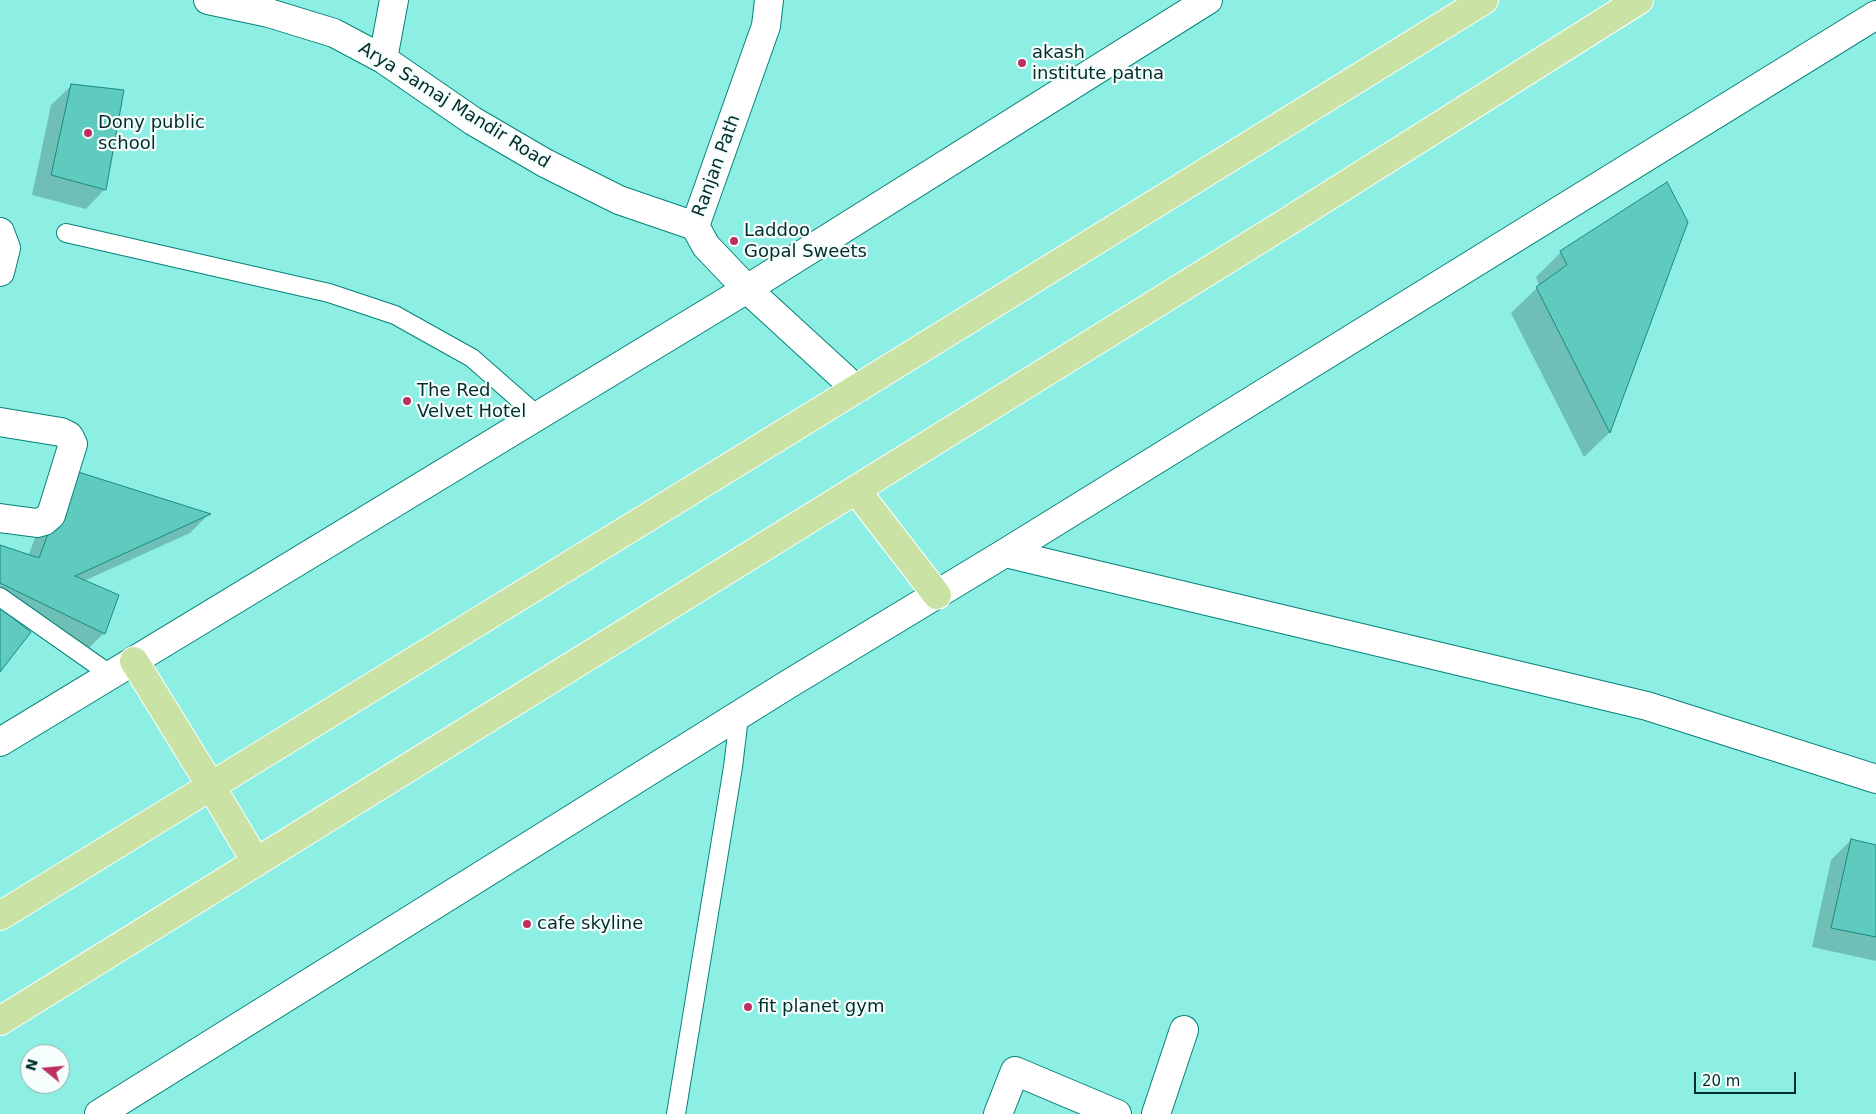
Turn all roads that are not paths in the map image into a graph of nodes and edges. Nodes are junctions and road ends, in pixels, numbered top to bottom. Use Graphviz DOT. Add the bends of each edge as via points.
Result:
graph roads {
  1 [pos="208,0"];
  2 [pos="394,0"];
  3 [pos="769,0"];
  4 [pos="1208,0"];
  5 [pos="1484,0"];
  6 [pos="1640,0"];
  7 [pos="1876,15"];
  8 [pos="383,58"];
  9 [pos="695,226"];
  10 [pos="0,232"];
  11 [pos="66,233"];
  12 [pos="0,272"];
  13 [pos="747,289"];
  14 [pos="856,389"];
  15 [pos="538,416"];
  16 [pos="0,422"];
  17 [pos="856,490"];
  18 [pos="0,518"];
  19 [pos="1005,553"];
  20 [pos="937,595"];
  21 [pos="0,597"];
  22 [pos="134,660"];
  23 [pos="111,675"];
  24 [pos="739,716"];
  25 [pos="0,742"];
  26 [pos="1876,779"];
  27 [pos="211,786"];
  28 [pos="256,862"];
  29 [pos="0,915"];
  30 [pos="0,1021"];
  31 [pos="1184,1030"];
  32 [pos="99,1114"];
  33 [pos="676,1114"];
  34 [pos="998,1114"];
  35 [pos="1117,1114"];
  36 [pos="1156,1114"];
  1 -- 8 [label="street, Arya Samaj Mandir Road" via="334,32"];
  2 -- 8 [label="street"];
  3 -- 9 [label="street, Ranjan Path" via="766,26"];
  4 -- 13 [label="street"];
  5 -- 14 [label="highway"];
  6 -- 17 [label="highway"];
  7 -- 19 [label="street"];
  8 -- 9 [label="street, Arya Samaj Mandir Road" via="472,121 545,164 619,200"];
  9 -- 13 [label="street, Ranjan Path" via="706,246"];
  10 -- 12 [label="street" via="6,248"];
  11 -- 15 [label="lane" via="329,293 395,315 472,358"];
  13 -- 14 [label="street, Ranjan Path"];
  13 -- 15 [label="street"];
  14 -- 27 [label="highway"];
  15 -- 22 [label="street"];
  16 -- 18 [label="street" via="61,432 69,436 73,444 50,515 37,523"];
  17 -- 20 [label="highway"];
  17 -- 28 [label="highway"];
  19 -- 20 [label="street"];
  19 -- 26 [label="street" via="1647,706"];
  20 -- 24 [label="street"];
  21 -- 23 [label="lane"];
  22 -- 23 [label="street"];
  22 -- 27 [label="highway"];
  23 -- 25 [label="street"];
  24 -- 32 [label="street"];
  24 -- 33 [label="lane"];
  27 -- 28 [label="highway"];
  27 -- 29 [label="highway"];
  28 -- 30 [label="highway"];
  31 -- 36 [label="street"];
  34 -- 35 [label="street" via="1015,1071"];
}
